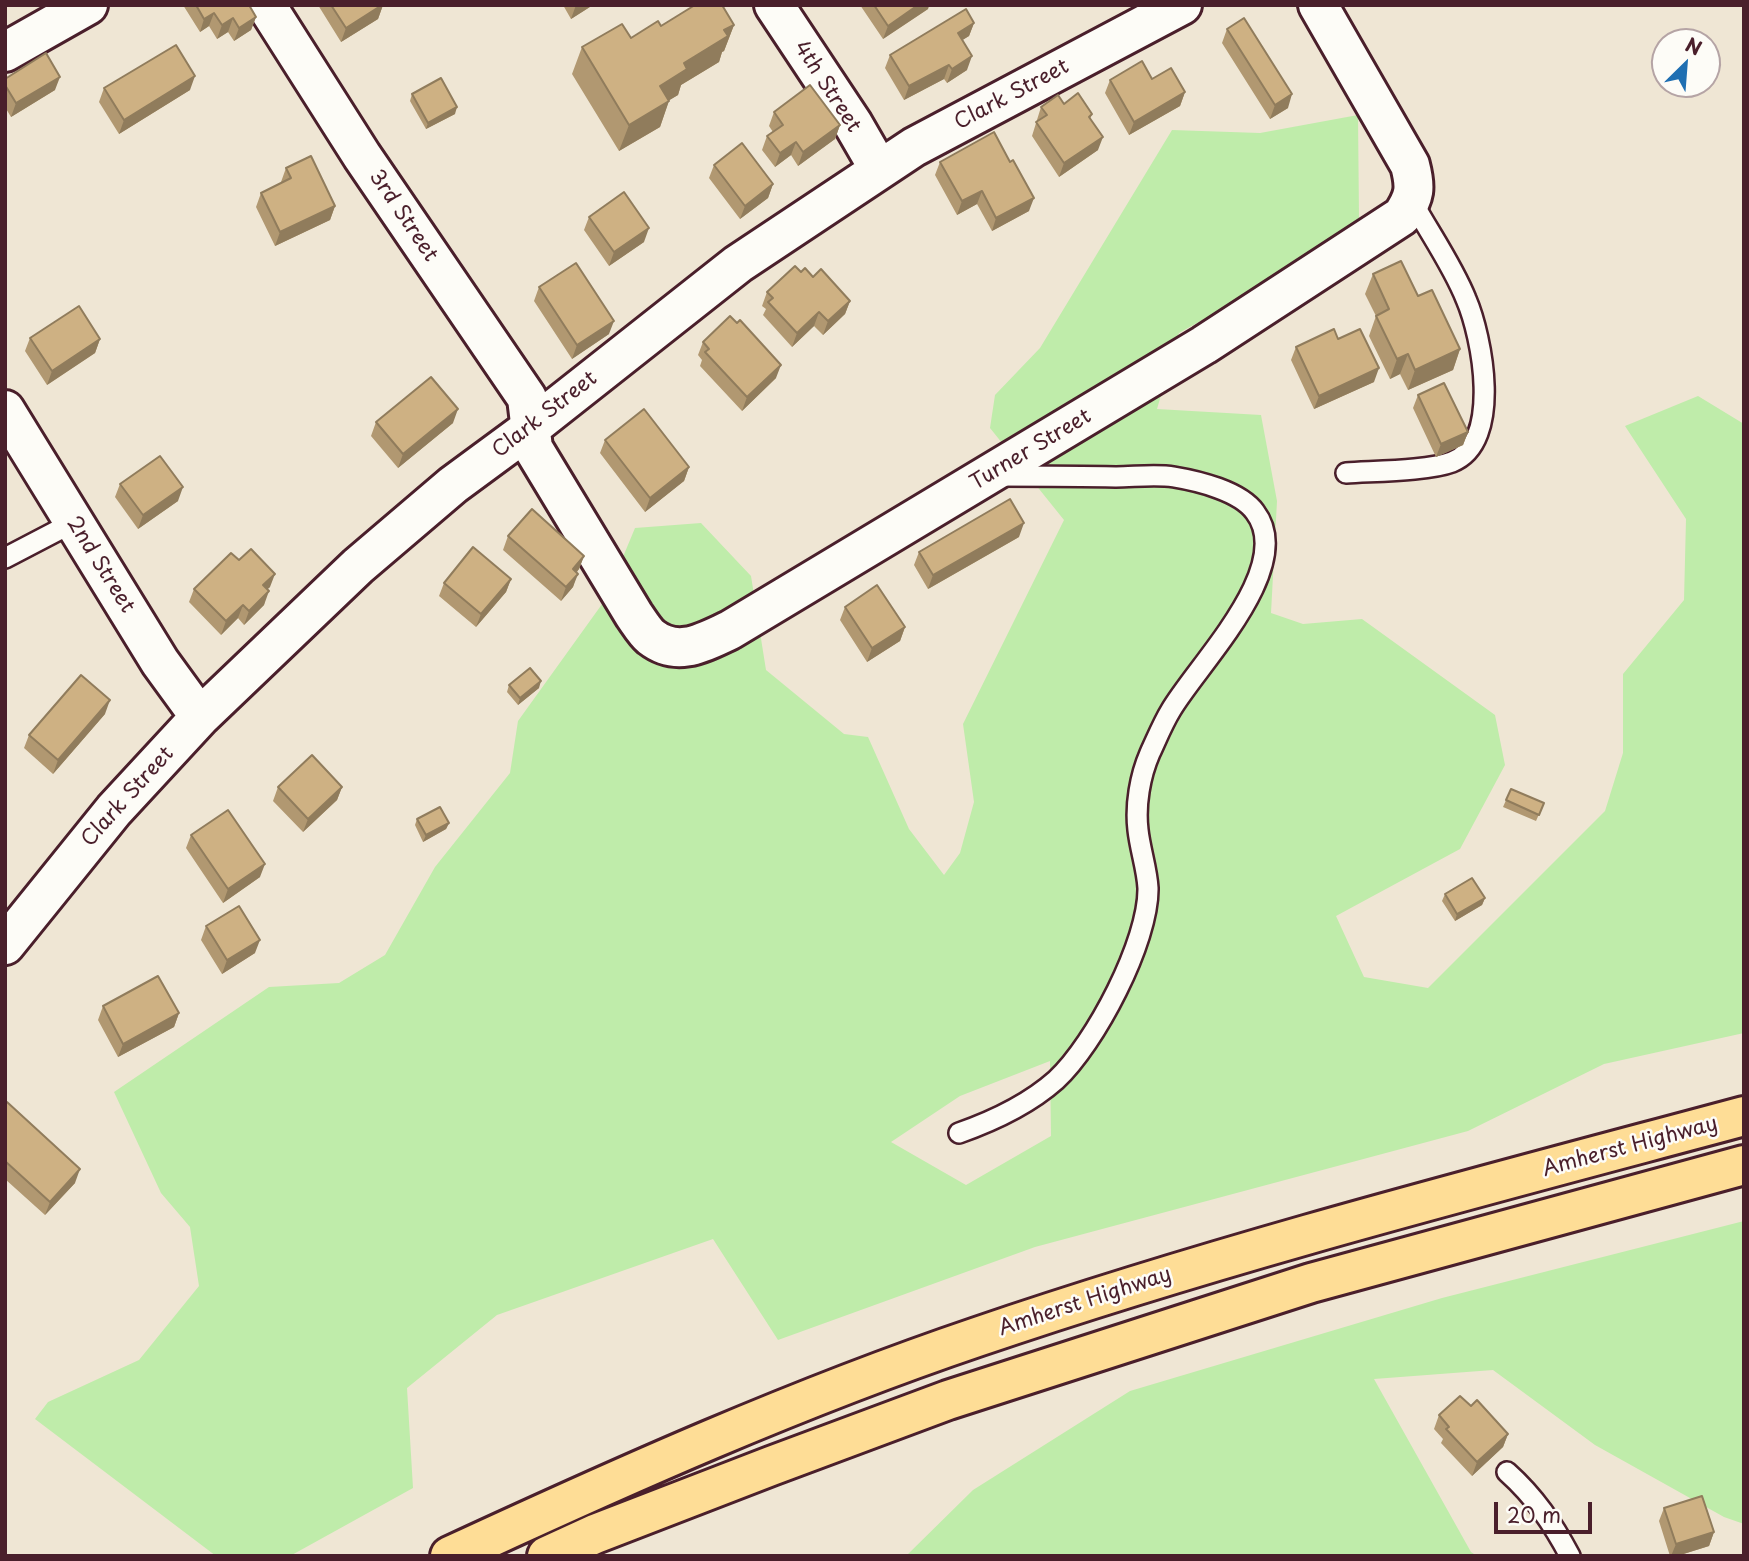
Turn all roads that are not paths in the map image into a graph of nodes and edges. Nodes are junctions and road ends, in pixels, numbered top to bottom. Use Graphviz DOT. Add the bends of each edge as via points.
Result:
graph roads {
  1 [pos="88,5"];
  2 [pos="267,5"];
  3 [pos="774,5"];
  4 [pos="1182,5"];
  5 [pos="1318,5"];
  6 [pos="5,52"];
  7 [pos="879,169"];
  8 [pos="1412,201"];
  9 [pos="5,410"];
  10 [pos="529,429"];
  11 [pos="1346,473"];
  12 [pos="988,476"];
  13 [pos="74,522"];
  14 [pos="5,558"];
  15 [pos="201,717"];
  16 [pos="5,945"];
  17 [pos="1744,1116"];
  18 [pos="960,1133"];
  19 [pos="1744,1166"];
  20 [pos="1507,1472"];
  21 [pos="450,1556"];
  22 [pos="547,1556"];
  23 [pos="1570,1556"];
  1 -- 6 [label="street"];
  2 -- 10 [label="street, 3rd Street" via="362,156 527,398"];
  3 -- 7 [label="street, 4th Street"];
  4 -- 7 [label="street, Clark Street"];
  5 -- 8 [label="street" via="1410,165 1415,182"];
  7 -- 10 [label="street, Clark Street" via="738,264"];
  8 -- 11 [label="lane" via="1466,298 1476,331 1484,368 1479,430 1470,449 1454,461"];
  8 -- 12 [label="street, Turner Street" via="1402,216 1204,345"];
  9 -- 13 [label="street, 2nd Street"];
  10 -- 12 [label="street, Turner Street" via="533,447 634,615 651,637 674,647 694,647 730,631"];
  10 -- 15 [label="street, Clark Street" via="453,485 358,566"];
  12 -- 18 [label="lane" via="1171,477 1208,485 1254,510 1266,544 1247,601 1171,710 1149,755 1140,785 1138,828 1148,886 1146,918 1137,949 1089,1040 1057,1079 988,1123"];
  13 -- 14 [label="lane"];
  13 -- 15 [label="street, 2nd Street" via="160,662"];
  15 -- 16 [label="street, Clark Street" via="114,810"];
  17 -- 21 [label="highway, Amherst Highway" via="1164,1276 976,1337 790,1406"];
  19 -- 22 [label="highway" via="1311,1283 948,1401"];
  20 -- 23 [label="lane" via="1551,1521"];
}
